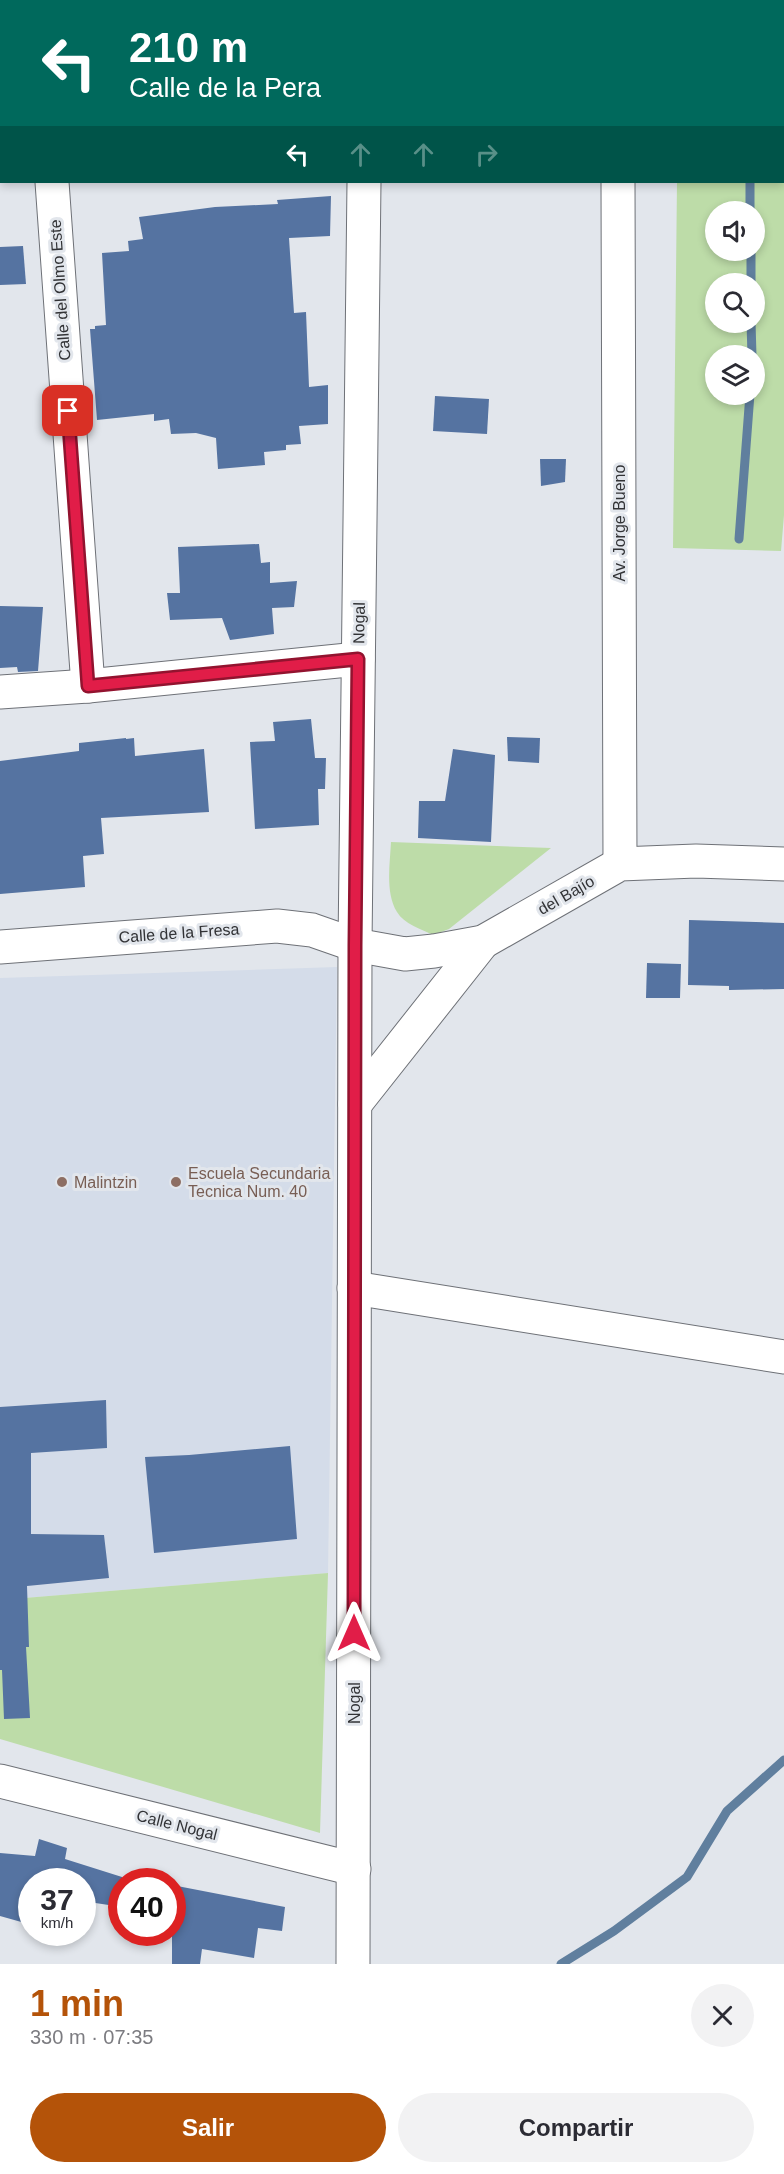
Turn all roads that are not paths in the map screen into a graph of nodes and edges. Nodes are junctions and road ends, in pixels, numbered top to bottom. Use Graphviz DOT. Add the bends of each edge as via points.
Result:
graph roads {
  1 [pos="52,183"];
  2 [pos="364,183"];
  3 [pos="618,183"];
  4 [pos="358,659"];
  5 [pos="88,686"];
  6 [pos="0,692"];
  7 [pos="620,864"];
  8 [pos="784,864"];
  9 [pos="483,942"];
  10 [pos="355,945"];
  11 [pos="0,947"];
  12 [pos="355,1104"];
  13 [pos="354,1288"];
  14 [pos="784,1358"];
  15 [pos="0,1781"];
  16 [pos="354,1869"];
  17 [pos="353,1964"];
  1 -- 5 [label="street, Calle del Olmo Este"];
  2 -- 4 [label="street, Nogal"];
  3 -- 7 [label="street, Av. Jorge Bueno"];
  4 -- 5 [label="street"];
  4 -- 10 [label="street, Nogal"];
  5 -- 6 [label="street"];
  7 -- 8 [label="street, del Bajío"];
  7 -- 9 [label="street, del Bajío"];
  9 -- 10 [label="street, del Bajío" via="405,954"];
  9 -- 12 [label="street"];
  10 -- 11 [label="street, Calle de la Fresa" via="312,930 277,926"];
  10 -- 12 [label="street, Nogal"];
  12 -- 13 [label="street, Nogal"];
  13 -- 14 [label="street"];
  13 -- 16 [label="street, Nogal"];
  15 -- 16 [label="street, Calle Nogal"];
  16 -- 17 [label="street, Nogal"];
}
